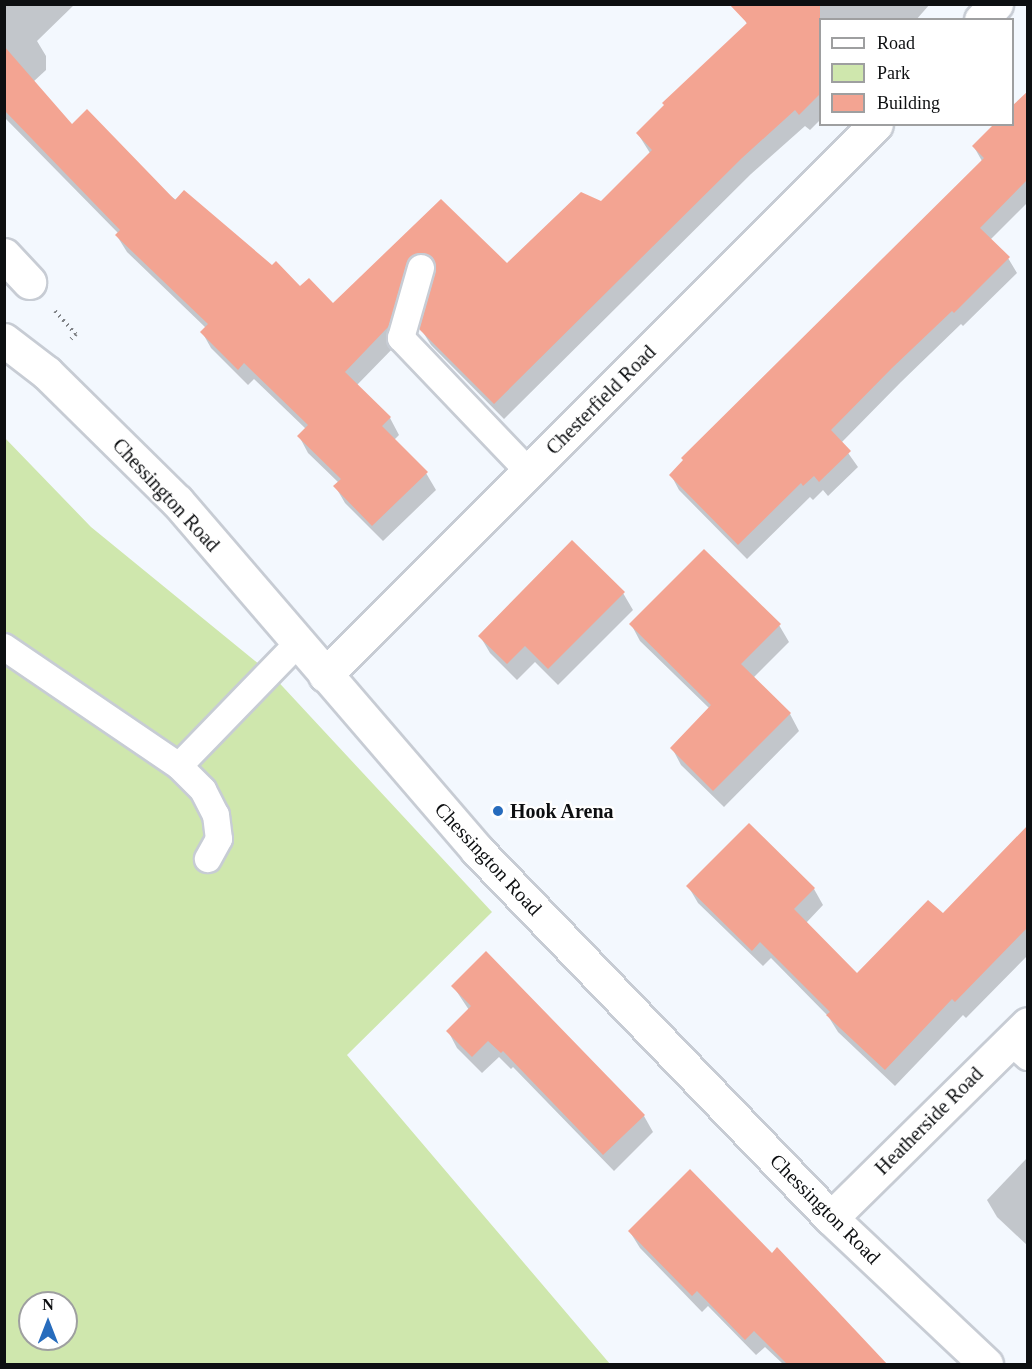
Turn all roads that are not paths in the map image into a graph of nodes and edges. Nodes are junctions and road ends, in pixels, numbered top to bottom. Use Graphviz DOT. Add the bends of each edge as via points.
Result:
graph roads {
  1 [pos="996,4"];
  2 [pos="983,18"];
  3 [pos="874,126"];
  4 [pos="4,255"];
  5 [pos="421,268"];
  6 [pos="29,282"];
  7 [pos="4,340"];
  8 [pos="529,472"];
  9 [pos="298,643"];
  10 [pos="4,647"];
  11 [pos="325,675"];
  12 [pos="179,766"];
  13 [pos="208,859"];
  14 [pos="1022,1041"];
  15 [pos="831,1218"];
  16 [pos="986,1365"];
  1 -- 2 [label="main road"];
  3 -- 8 [label="main road, Chesterfield Road"];
  4 -- 6 [label="main road"];
  5 -- 8 [label="lane" via="401,338"];
  7 -- 9 [label="main road, Chessington Road" via="47,373 177,501"];
  8 -- 11 [label="main road, Chesterfield Road"];
  9 -- 11 [label="main road, Chessington Road"];
  9 -- 12 [label="lane"];
  10 -- 12 [label="lane"];
  11 -- 15 [label="main road, Chessington Road" via="477,850"];
  12 -- 13 [label="lane" via="203,789 216,815 219,839"];
  14 -- 15 [label="main road, Heatherside Road"];
  15 -- 16 [label="main road, Chessington Road"];
}
